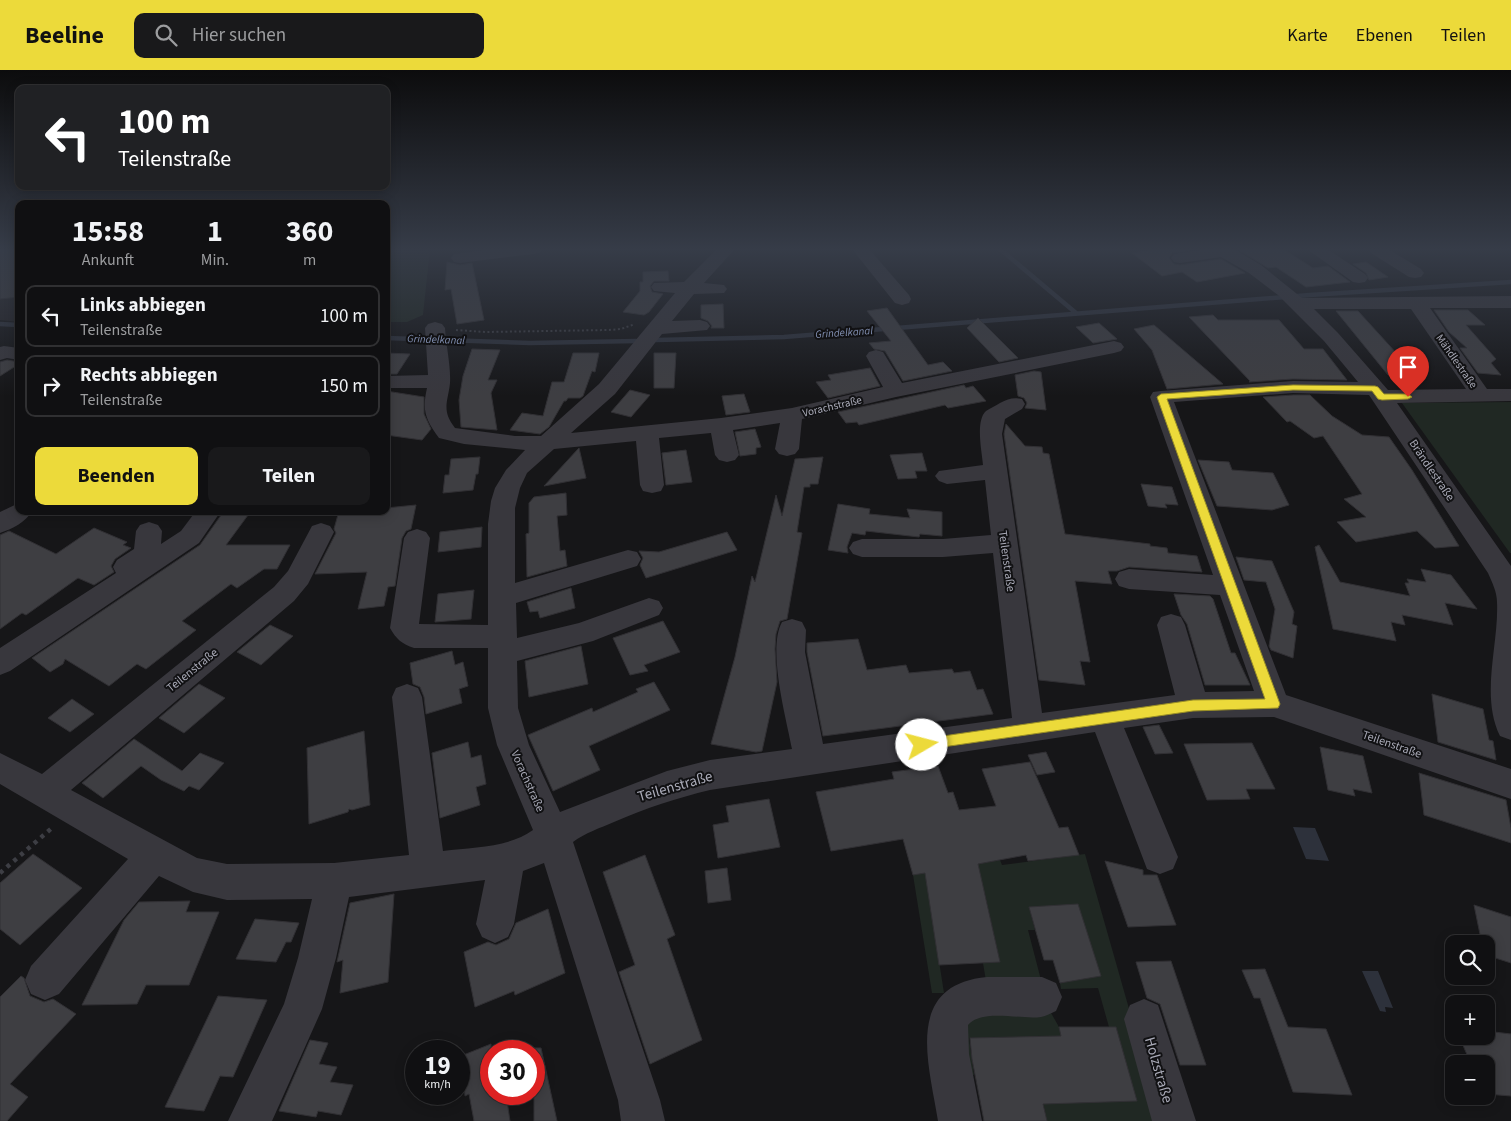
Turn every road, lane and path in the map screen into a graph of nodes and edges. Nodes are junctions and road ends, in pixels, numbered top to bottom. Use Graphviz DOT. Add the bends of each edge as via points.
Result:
graph roads {
  1 [pos="681,298"];
  2 [pos="1293,299"];
  3 [pos="1416,302"];
  4 [pos="1511,302"];
  5 [pos="700,326"];
  6 [pos="656,328"];
  7 [pos="435,335"];
  8 [pos="1114,347"];
  9 [pos="15,353"];
  10 [pos="0,354"];
  11 [pos="876,356"];
  12 [pos="438,381"];
  13 [pos="390,382"];
  14 [pos="896,391"];
  15 [pos="1378,393"];
  16 [pos="1511,395"];
  17 [pos="1481,396"];
  18 [pos="1014,404"];
  19 [pos="792,416"];
  20 [pos="721,425"];
  21 [pos="647,432"];
  22 [pos="546,443"];
  23 [pos="787,448"];
  24 [pos="727,456"];
  25 [pos="995,471"];
  26 [pos="947,476"];
  27 [pos="652,486"];
  28 [pos="15,514"];
  29 [pos="206,515"];
  30 [pos="0,524"];
  31 [pos="149,531"];
  32 [pos="321,532"];
  33 [pos="417,538"];
  34 [pos="1004,543"];
  35 [pos="862,548"];
  36 [pos="628,559"];
  37 [pos="1505,573"];
  38 [pos="1129,579"];
  39 [pos="1230,586"];
  40 [pos="502,597"];
  41 [pos="649,608"];
  42 [pos="1171,625"];
  43 [pos="792,630"];
  44 [pos="502,644"];
  45 [pos="0,652"];
  46 [pos="0,663"];
  47 [pos="406,697"];
  48 [pos="1274,704"];
  49 [pos="1193,705"];
  50 [pos="1105,719"];
  51 [pos="1511,727"];
  52 [pos="1029,730"];
  53 [pos="810,760"];
  54 [pos="0,767"];
  55 [pos="1511,784"];
  56 [pos="44,792"];
  57 [pos="74,809"];
  58 [pos="553,836"];
  59 [pos="154,855"];
  60 [pos="1160,857"];
  61 [pos="507,860"];
  62 [pos="428,869"];
  63 [pos="0,873"];
  64 [pos="334,881"];
  65 [pos="495,924"];
  66 [pos="45,980"];
  67 [pos="1042,997"];
  68 [pos="1144,1019"];
  69 [pos="250,1121"];
  70 [pos="643,1121"];
  71 [pos="960,1121"];
  72 [pos="1174,1121"];
  1 -- 6 [label="street, Vorachstraße"];
  2 -- 3 [label="street"];
  2 -- 15 [label="street, Brändlestraße" via="1331,337"];
  3 -- 4 [label="street"];
  3 -- 17 [label="street, Mähdlestraße"];
  5 -- 6 [label="street"];
  6 -- 7 [label="path" via="632,324 608,330 485,332 449,330 450,322 444,323"];
  6 -- 22 [label="street, Vorachstraße" via="607,389"];
  7 -- 12 [label="street, Vorachstraße"];
  8 -- 14 [label="street, Vorachstraße"];
  9 -- 10 [label="street"];
  11 -- 14 [label="street"];
  12 -- 13 [label="street"];
  12 -- 22 [label="street, Vorachstraße" via="434,404 446,433 516,444"];
  14 -- 19 [label="street, Vorachstraße"];
  15 -- 17 [label="street"];
  15 -- 37 [label="street, Brändlestraße"];
  15 -- 39 [label="street" via="1293,387 1161,397"];
  16 -- 17 [label="street"];
  18 -- 25 [label="street, Teilenstraße" via="994,416 991,434"];
  19 -- 20 [label="street, Vorachstraße"];
  19 -- 23 [label="street"];
  20 -- 21 [label="street, Vorachstraße"];
  20 -- 24 [label="street"];
  21 -- 22 [label="street, Vorachstraße"];
  21 -- 27 [label="street"];
  22 -- 40 [label="street, Vorachstraße" via="519,468 502,500"];
  25 -- 26 [label="street"];
  25 -- 34 [label="street, Teilenstraße"];
  28 -- 30 [label="street"];
  29 -- 46 [label="street" via="190,537"];
  31 -- 45 [label="street" via="147,553"];
  32 -- 56 [label="street, Teilenstraße" via="298,578 284,594"];
  33 -- 44 [label="street" via="404,628 414,637 486,637"];
  34 -- 35 [label="street" via="942,548"];
  34 -- 52 [label="street, Teilenstraße"];
  36 -- 40 [label="street"];
  37 -- 51 [label="street, Brändlestraße" via="1511,600 1505,682"];
  38 -- 39 [label="street"];
  39 -- 48 [label="street"];
  40 -- 44 [label="street, Vorachstraße"];
  41 -- 44 [label="street" via="582,633"];
  42 -- 49 [label="street"];
  43 -- 53 [label="street" via="790,652"];
  44 -- 58 [label="street, Vorachstraße" via="503,708 507,726"];
  47 -- 62 [label="street"];
  48 -- 49 [label="street, Teilenstraße"];
  48 -- 55 [label="street, Teilenstraße"];
  49 -- 50 [label="street, Teilenstraße"];
  50 -- 52 [label="street, Teilenstraße"];
  50 -- 60 [label="street"];
  52 -- 53 [label="street, Teilenstraße"];
  53 -- 58 [label="street, Teilenstraße" via="710,775 667,786 570,824"];
  54 -- 56 [label="street, Teilenstraße"];
  56 -- 57 [label="street, Teilenstraße"];
  57 -- 59 [label="street, Teilenstraße"];
  57 -- 63 [label="path"];
  58 -- 61 [label="street, Teilenstraße" via="533,851"];
  58 -- 70 [label="street, Vorachstraße" via="594,957"];
  59 -- 64 [label="street, Teilenstraße" via="193,875 227,882"];
  59 -- 66 [label="street"];
  61 -- 62 [label="street, Teilenstraße"];
  61 -- 65 [label="street"];
  62 -- 64 [label="street, Teilenstraße"];
  64 -- 69 [label="street" via="302,1009"];
  67 -- 71 [label="street" via="972,999 951,1013 947,1024 948,1038"];
  68 -- 72 [label="street, Holzstraße"];
}
